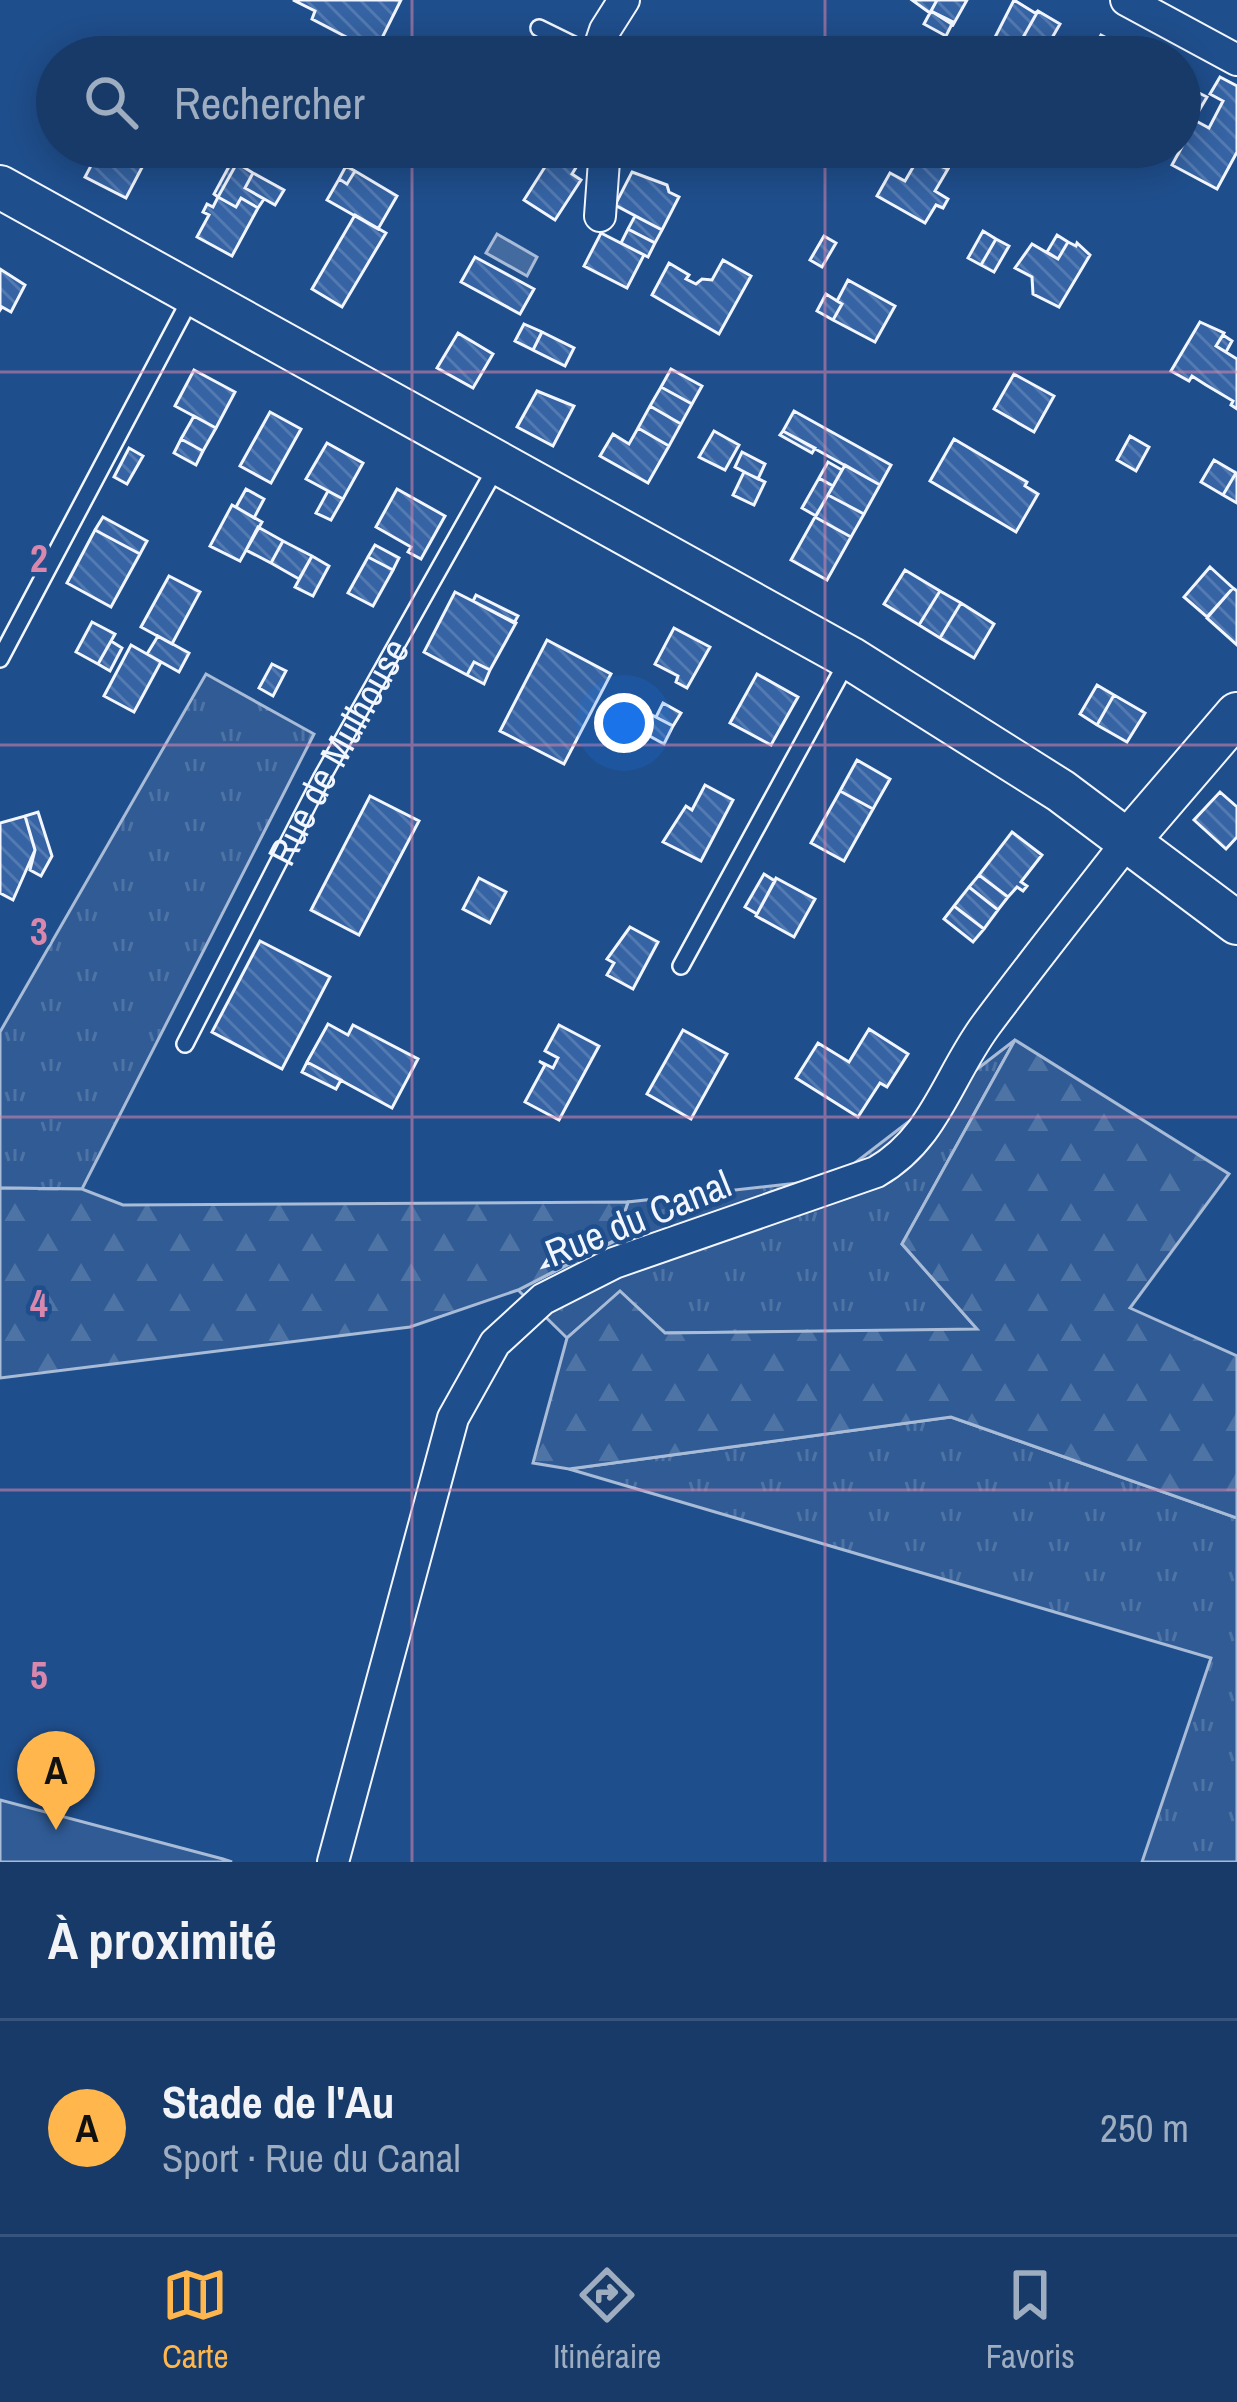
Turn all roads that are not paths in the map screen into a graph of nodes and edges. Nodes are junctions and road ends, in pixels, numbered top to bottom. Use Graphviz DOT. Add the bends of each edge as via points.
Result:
graph roads {
  1 [pos="624,0"];
  2 [pos="1126,0"];
  3 [pos="539,28"];
  4 [pos="555,36"];
  5 [pos="603,36"];
  6 [pos="1193,36"];
  7 [pos="1201,41"];
  8 [pos="1237,60"];
  9 [pos="603,168"];
  10 [pos="0,187"];
  11 [pos="600,216"];
  12 [pos="194,294"];
  13 [pos="499,463"];
  14 [pos="850,658"];
  15 [pos="0,659"];
  16 [pos="1237,714"];
  17 [pos="1128,841"];
  18 [pos="1237,922"];
  19 [pos="681,966"];
  20 [pos="185,1044"];
  21 [pos="333,1862"];
  1 -- 5 [label="street"];
  2 -- 6 [label="street"];
  3 -- 4 [label="lane"];
  7 -- 8 [label="street"];
  9 -- 11 [label="street"];
  10 -- 12 [label="main road"];
  12 -- 13 [label="main road"];
  12 -- 15 [label="lane"];
  13 -- 14 [label="main road"];
  13 -- 20 [label="lane, Rue de Mulhouse" via="321,779"];
  14 -- 17 [label="main road"];
  14 -- 19 [label="lane"];
  16 -- 17 [label="main road"];
  17 -- 18 [label="main road"];
  17 -- 21 [label="street, Rue du Canal" via="983,1028 907,1152 863,1177 614,1263 543,1299 495,1343 453,1418"];
}
